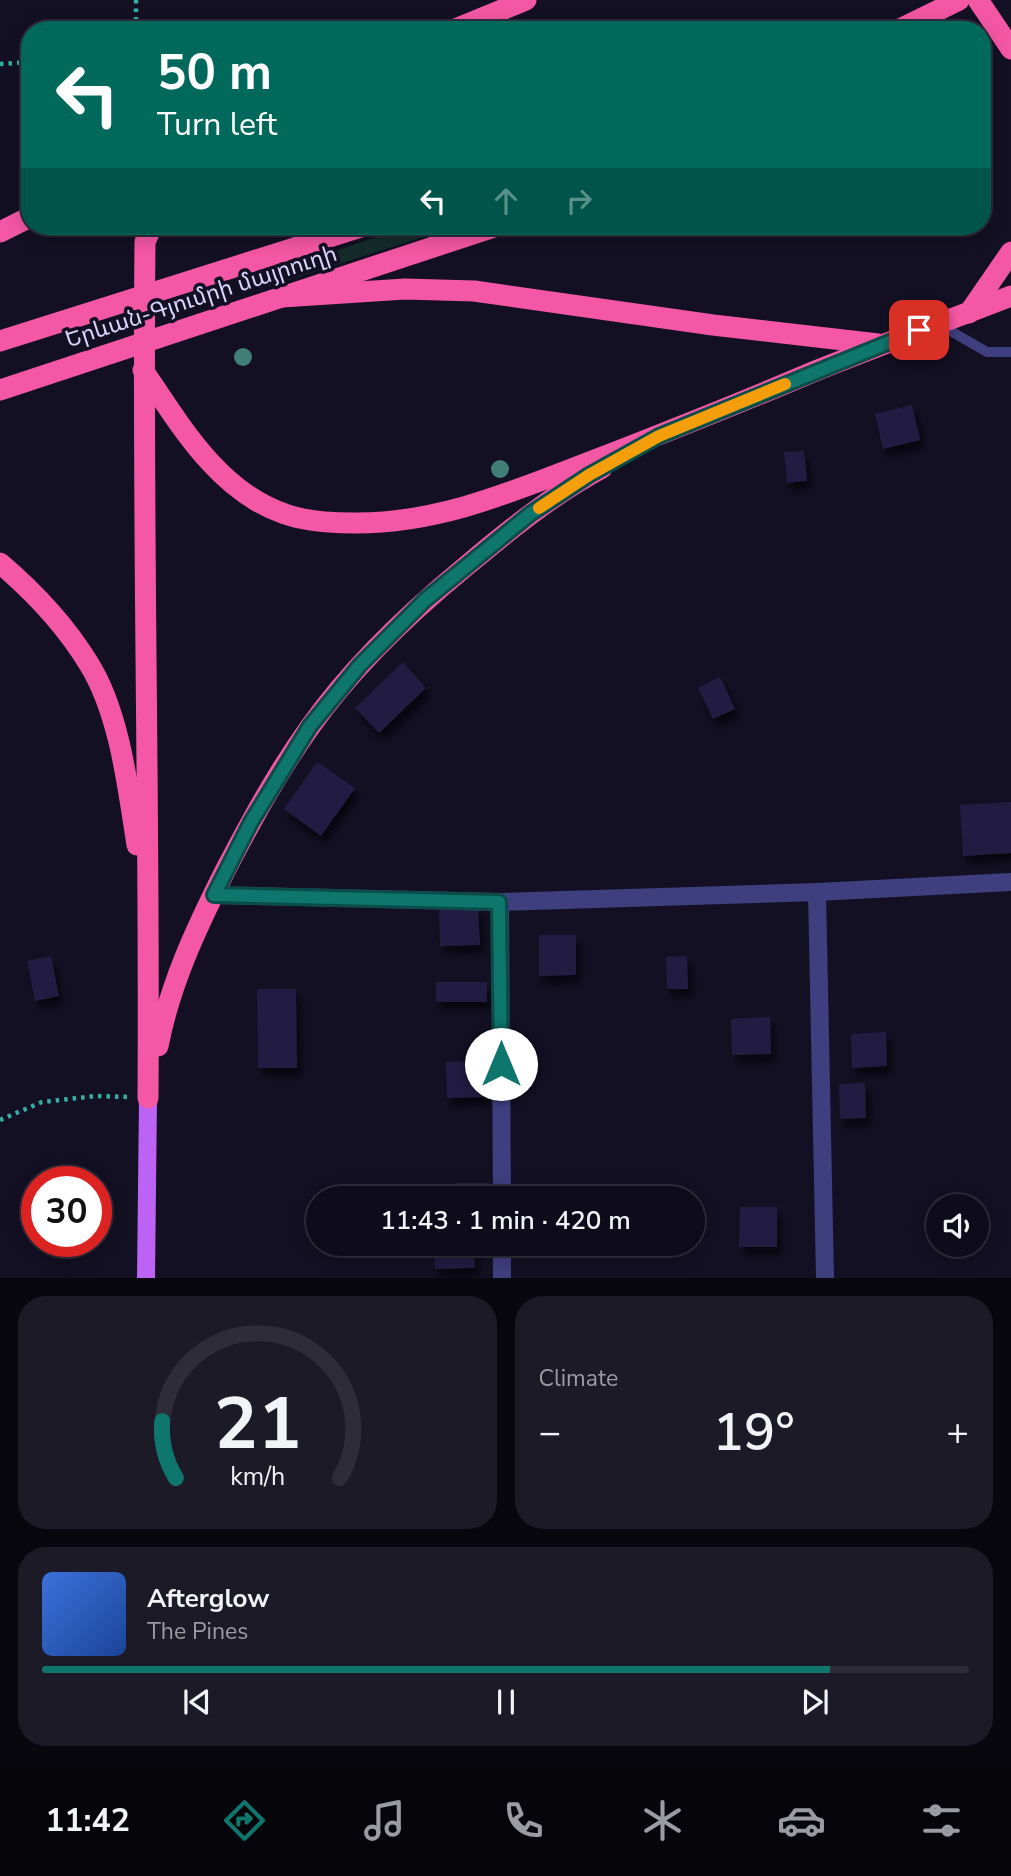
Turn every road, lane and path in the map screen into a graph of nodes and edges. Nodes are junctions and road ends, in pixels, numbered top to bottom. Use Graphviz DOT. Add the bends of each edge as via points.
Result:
graph roads {
  1 [pos="136,0"];
  2 [pos="526,0"];
  3 [pos="959,0"];
  4 [pos="978,0"];
  5 [pos="498,5"];
  6 [pos="136,21"];
  7 [pos="469,21"];
  8 [pos="916,21"];
  9 [pos="1011,23"];
  10 [pos="991,32"];
  11 [pos="1011,49"];
  12 [pos="21,63"];
  13 [pos="0,64"];
  14 [pos="21,222"];
  15 [pos="0,232"];
  16 [pos="148,235"];
  17 [pos="337,235"];
  18 [pos="470,235"];
  19 [pos="1011,251"];
  20 [pos="1011,296"];
  21 [pos="282,297"];
  22 [pos="969,313"];
  23 [pos="938,323"];
  24 [pos="0,341"];
  25 [pos="881,344"];
  26 [pos="1011,352"];
  27 [pos="144,370"];
  28 [pos="0,390"];
  29 [pos="659,436"];
  30 [pos="0,563"];
  31 [pos="1011,881"];
  32 [pos="817,892"];
  33 [pos="214,895"];
  34 [pos="499,902"];
  35 [pos="149,928"];
  36 [pos="148,1098"];
  37 [pos="0,1120"];
  38 [pos="502,1186"];
  39 [pos="502,1256"];
  40 [pos="146,1278"];
  41 [pos="502,1278"];
  42 [pos="825,1278"];
  1 -- 6 [label="path"];
  2 -- 5 [label="highway"];
  3 -- 8 [label="highway"];
  4 -- 11 [label="highway"];
  5 -- 7 [label="highway"];
  9 -- 10 [label="highway"];
  12 -- 13 [label="path"];
  14 -- 15 [label="highway"];
  16 -- 27 [label="highway"];
  17 -- 24 [label="highway, Երևան-Գյումրի մայրուղի"];
  18 -- 21 [label="highway, Երևան-Գյումրի մայրուղի"];
  19 -- 22 [label="highway"];
  20 -- 22 [label="highway"];
  21 -- 25 [label="highway" via="405,289 474,290 713,326"];
  21 -- 28 [label="highway, Երևան-Գյումրի մայրուղի"];
  22 -- 23 [label="highway"];
  23 -- 25 [label="highway"];
  23 -- 26 [label="lane" via="987,352"];
  25 -- 29 [label="highway"];
  27 -- 29 [label="highway" via="186,435 219,471 260,503 307,520 363,523 442,514"];
  27 -- 35 [label="highway"];
  29 -- 33 [label="highway" via="530,514 425,600 360,665 310,726 251,822"];
  30 -- 35 [label="highway" via="67,632 104,695 125,768"];
  31 -- 32 [label="street"];
  32 -- 34 [label="street"];
  32 -- 42 [label="street"];
  33 -- 34 [label="street"];
  33 -- 36 [label="highway" via="164,1011"];
  34 -- 38 [label="street"];
  35 -- 36 [label="highway"];
  36 -- 37 [label="path" via="96,1096 42,1102"];
  36 -- 40 [label="main road"];
  39 -- 41 [label="street"];
}
